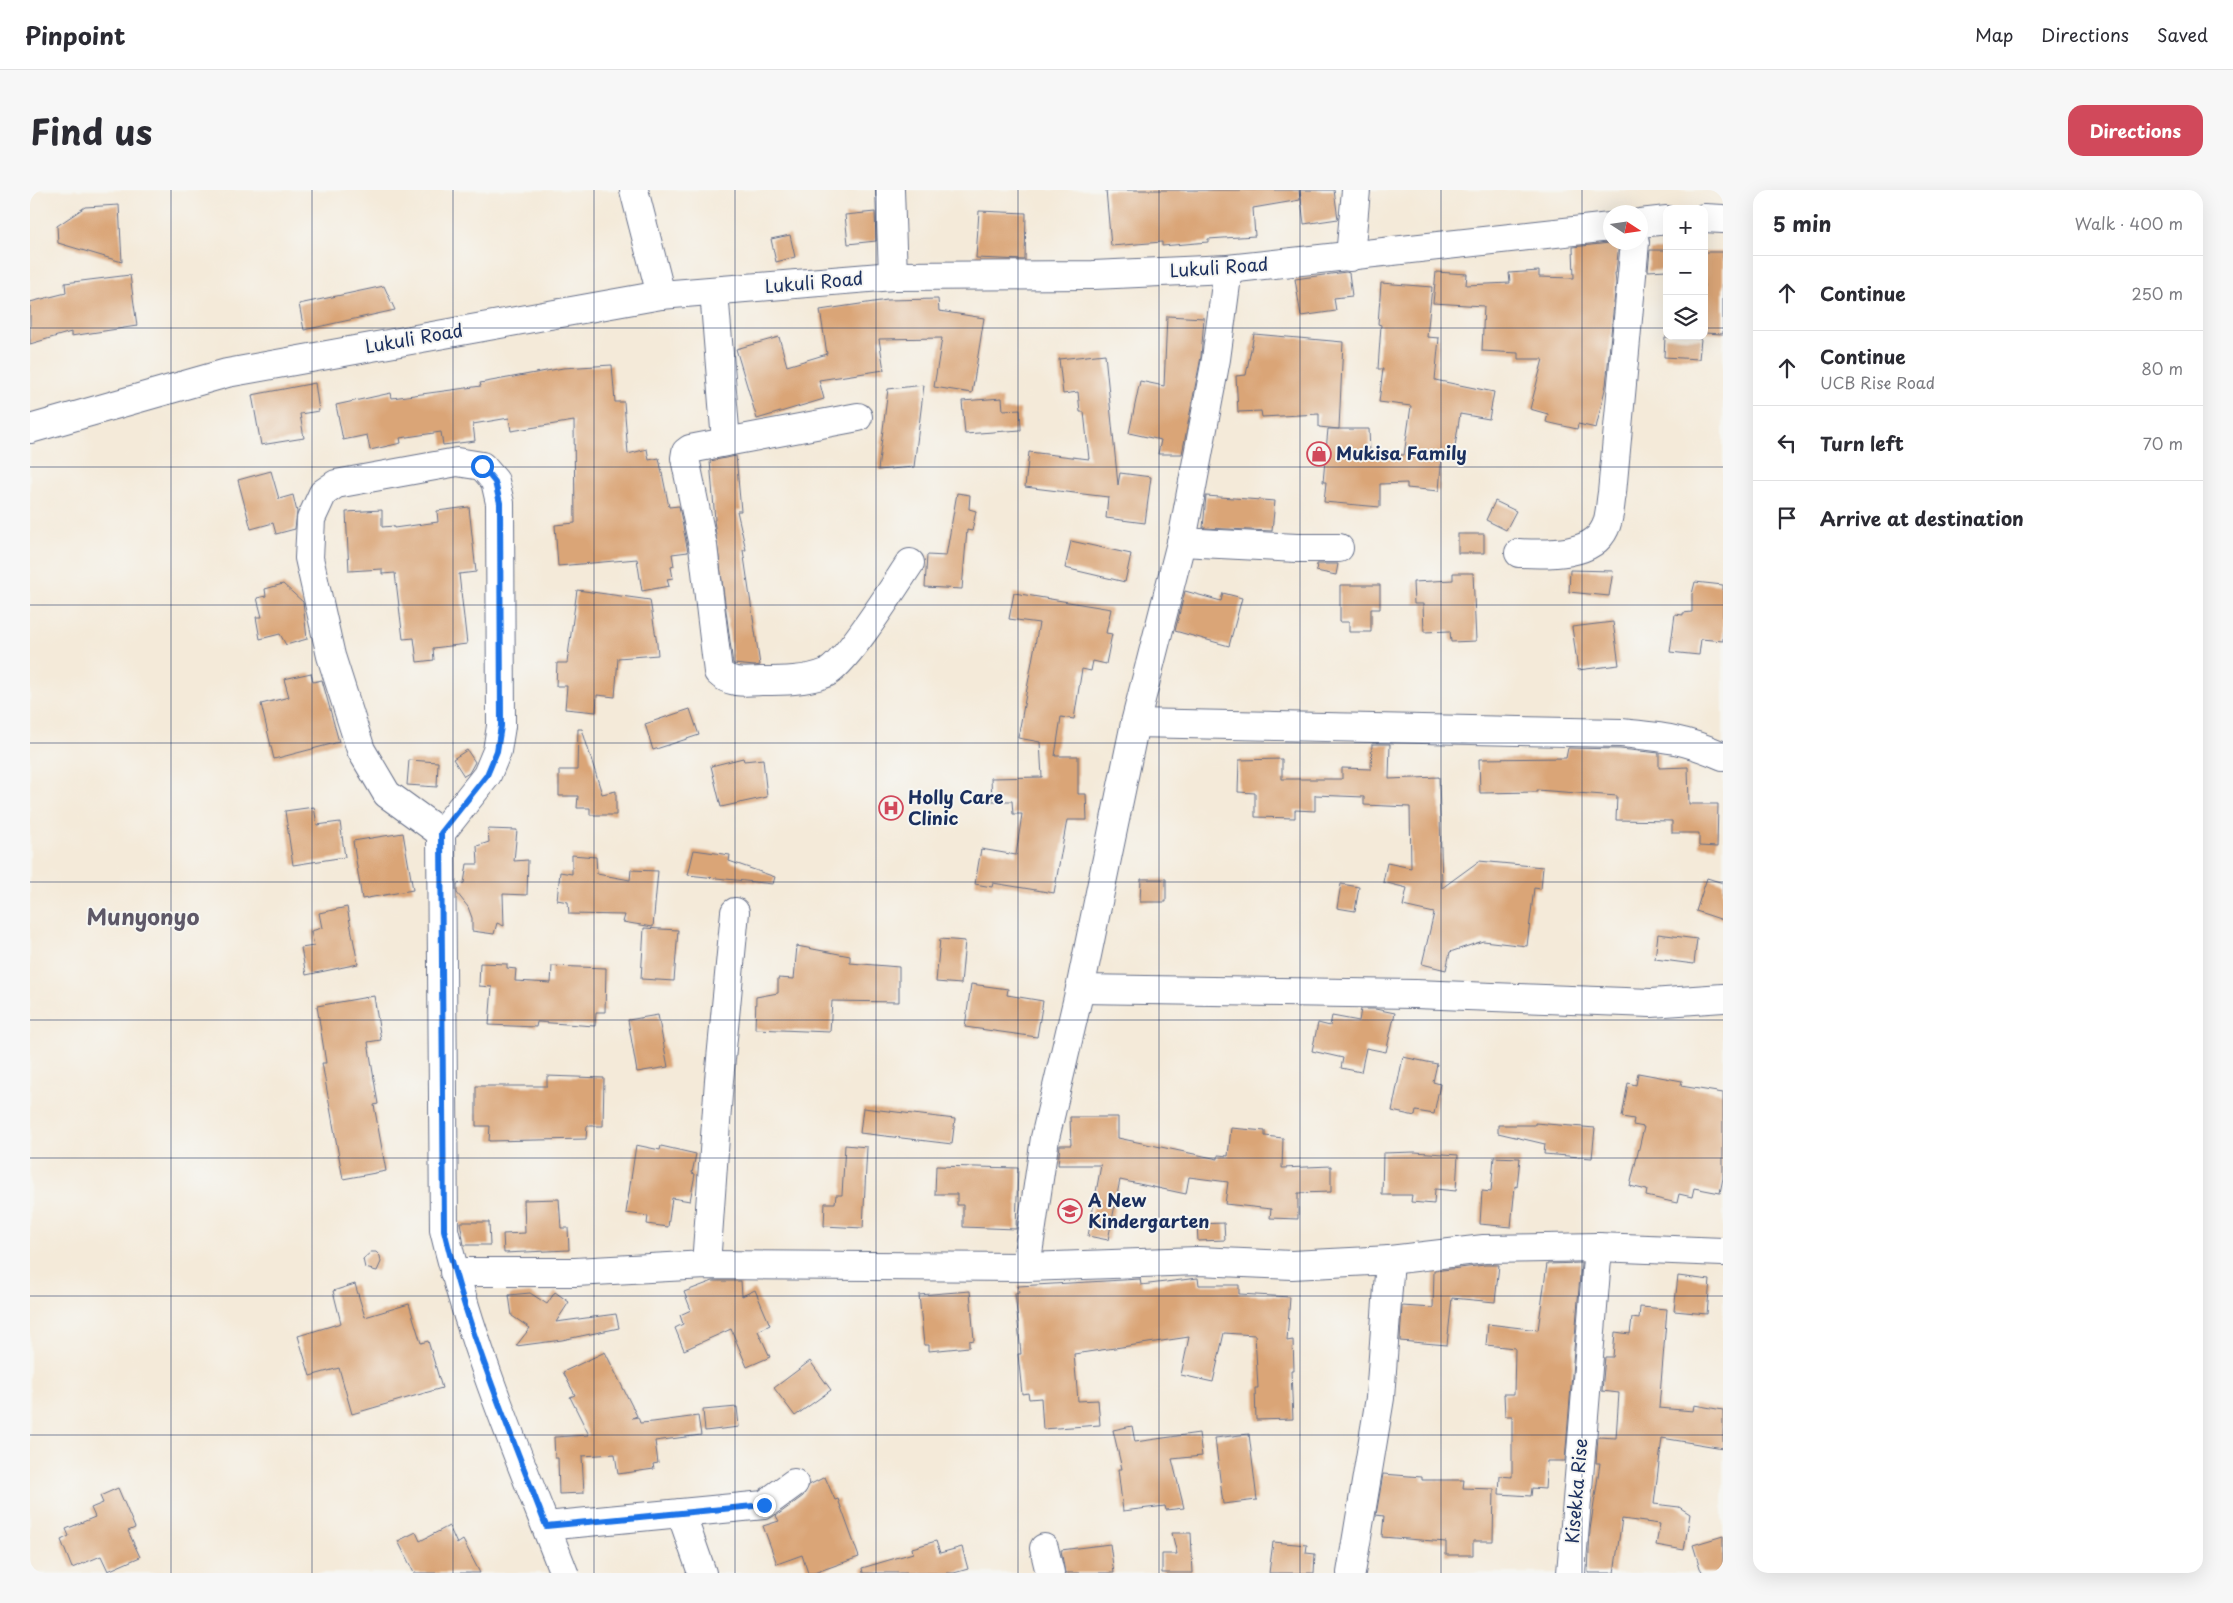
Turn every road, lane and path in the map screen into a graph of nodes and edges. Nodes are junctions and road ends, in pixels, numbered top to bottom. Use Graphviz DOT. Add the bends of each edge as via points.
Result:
graph roads {
  1 [pos="634,190"];
  2 [pos="890,190"];
  3 [pos="1356,190"];
  4 [pos="1708,218"];
  5 [pos="1723,219"];
  6 [pos="1663,220"];
  7 [pos="1648,222"];
  8 [pos="1603,228"];
  9 [pos="1634,250"];
  10 [pos="1350,257"];
  11 [pos="1228,269"];
  12 [pos="893,276"];
  13 [pos="714,291"];
  14 [pos="661,295"];
  15 [pos="858,418"];
  16 [pos="30,429"];
  17 [pos="726,442"];
  18 [pos="1181,542"];
  19 [pos="1339,548"];
  20 [pos="1518,553"];
  21 [pos="910,563"];
  22 [pos="1135,723"];
  23 [pos="1723,756"];
  24 [pos="441,833"];
  25 [pos="735,912"];
  26 [pos="1080,989"];
  27 [pos="1723,998"];
  28 [pos="1598,1247"];
  29 [pos="1723,1252"];
  30 [pos="1390,1260"];
  31 [pos="706,1265"];
  32 [pos="1026,1267"];
  33 [pos="454,1272"];
  34 [pos="794,1483"];
  35 [pos="681,1513"];
  36 [pos="546,1526"];
  37 [pos="564,1573"];
  38 [pos="702,1573"];
  39 [pos="1351,1573"];
  40 [pos="1571,1573"];
  1 -- 14 [label="street"];
  2 -- 12 [label="street"];
  3 -- 10 [label="street"];
  4 -- 5 [label="street"];
  6 -- 7 [label="street"];
  8 -- 10 [label="street, Lukuli Road"];
  9 -- 20 [label="street" via="1612,494 1606,527 1601,536 1572,551 1554,555"];
  10 -- 11 [label="street, Lukuli Road"];
  11 -- 12 [label="street, Lukuli Road" via="1093,275"];
  11 -- 18 [label="street" via="1216,359"];
  12 -- 13 [label="street, Lukuli Road"];
  13 -- 14 [label="street, Lukuli Road"];
  13 -- 17 [label="street"];
  14 -- 16 [label="street, Lukuli Road" via="227,373"];
  15 -- 17 [label="street"];
  17 -- 21 [label="street" via="690,449 685,458 702,546 718,672 724,678 736,682 786,680 827,672 852,646"];
  18 -- 19 [label="street"];
  18 -- 22 [label="street"];
  22 -- 23 [label="street" via="1621,733 1670,737"];
  22 -- 26 [label="street"];
  24 -- 24 [label="street" via="487,775 497,751 501,726 500,503 495,482 482,466 457,462 336,484 323,493 311,519 309,558 331,656 361,750 387,794"];
  24 -- 33 [label="street" via="444,1230"];
  25 -- 31 [label="street"];
  26 -- 27 [label="street" via="1415,994 1650,1003"];
  26 -- 32 [label="street" via="1045,1138"];
  28 -- 29 [label="street"];
  28 -- 30 [label="street" via="1484,1249"];
  28 -- 40 [label="street, Kisekka Rise"];
  30 -- 32 [label="street" via="1292,1264 1198,1260"];
  30 -- 39 [label="street" via="1380,1398"];
  31 -- 32 [label="street"];
  31 -- 33 [label="street" via="575,1272"];
  33 -- 36 [label="street" via="485,1366"];
  34 -- 35 [label="street" via="764,1505"];
  35 -- 36 [label="street"];
  35 -- 38 [label="street"];
  36 -- 37 [label="street"];
}
